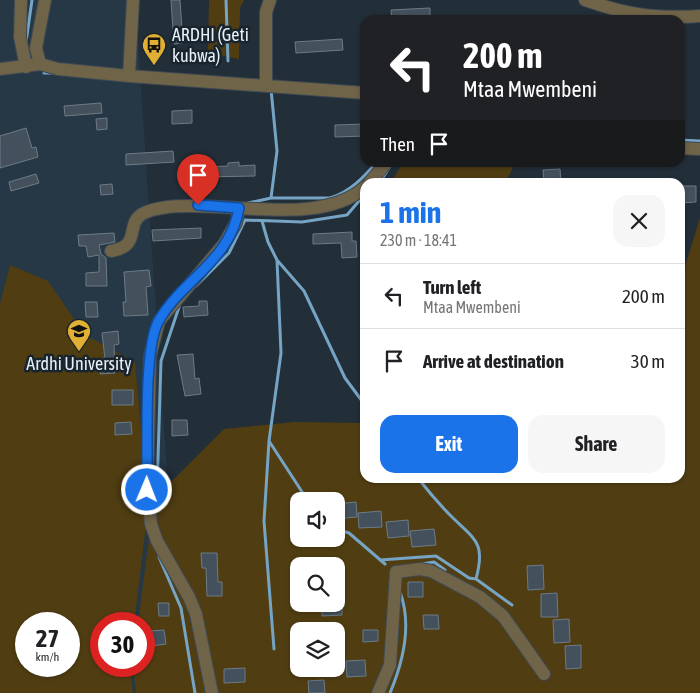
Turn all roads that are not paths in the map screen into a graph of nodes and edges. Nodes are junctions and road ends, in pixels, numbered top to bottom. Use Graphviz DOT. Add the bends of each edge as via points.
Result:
graph roads {
  1 [pos="21,0"];
  2 [pos="44,0"];
  3 [pos="133,0"];
  4 [pos="270,0"];
  5 [pos="585,0"];
  6 [pos="638,15"];
  7 [pos="685,16"];
  8 [pos="700,16"];
  9 [pos="40,64"];
  10 [pos="26,67"];
  11 [pos="0,69"];
  12 [pos="128,76"];
  13 [pos="266,85"];
  14 [pos="360,93"];
  15 [pos="685,148"];
  16 [pos="700,148"];
  17 [pos="383,167"];
  18 [pos="373,178"];
  19 [pos="360,194"];
  20 [pos="239,208"];
  21 [pos="111,251"];
  22 [pos="544,674"];
  23 [pos="212,693"];
  24 [pos="378,693"];
  1 -- 10 [label="street" via="20,30"];
  2 -- 9 [label="street" via="36,48"];
  3 -- 12 [label="street"];
  4 -- 13 [label="street" via="266,12"];
  5 -- 6 [label="street"];
  7 -- 8 [label="street"];
  9 -- 10 [label="street"];
  9 -- 12 [label="street" via="58,69"];
  10 -- 11 [label="street"];
  12 -- 13 [label="street"];
  13 -- 14 [label="street"];
  15 -- 16 [label="street"];
  17 -- 18 [label="street"];
  19 -- 20 [label="street" via="315,209"];
  20 -- 21 [label="street" via="198,205 148,211 137,220 128,246"];
  20 -- 23 [label="street" via="236,223 224,244 158,321 150,356 148,508 157,541 196,614"];
  22 -- 24 [label="street" via="503,616 480,597 431,571 404,570 396,572 390,665"];
}
